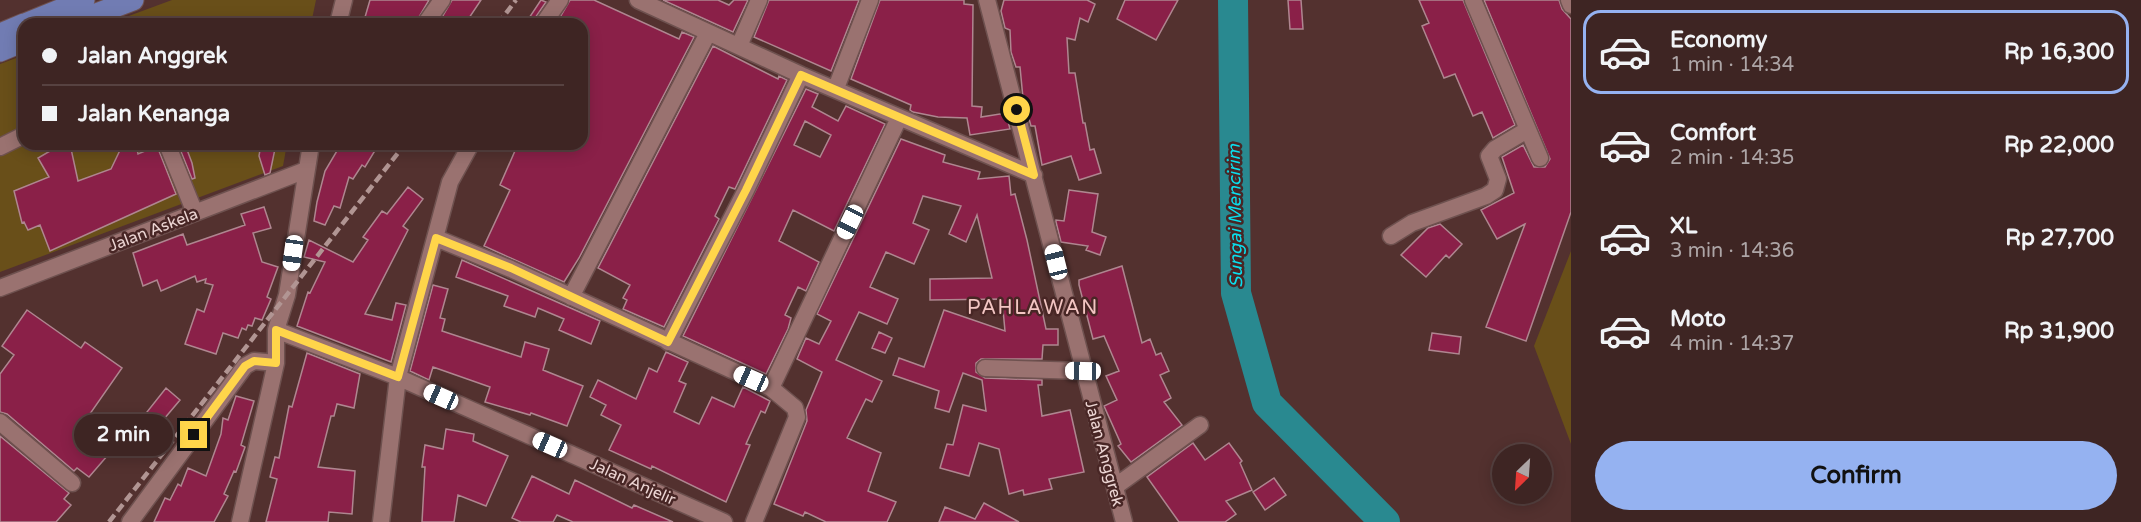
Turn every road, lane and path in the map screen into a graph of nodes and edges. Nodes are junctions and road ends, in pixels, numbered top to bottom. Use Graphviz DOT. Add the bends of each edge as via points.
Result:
graph roads {
  1 [pos="84,0"];
  2 [pos="133,0"];
  3 [pos="344,0"];
  4 [pos="442,0"];
  5 [pos="560,0"];
  6 [pos="638,0"];
  7 [pos="759,0"];
  8 [pos="870,0"];
  9 [pos="987,0"];
  10 [pos="1473,0"];
  11 [pos="1569,0"];
  12 [pos="1571,5"];
  13 [pos="39,18"];
  14 [pos="86,18"];
  15 [pos="340,18"];
  16 [pos="429,18"];
  17 [pos="547,18"];
  18 [pos="18,26"];
  19 [pos="708,33"];
  20 [pos="0,34"];
  21 [pos="18,44"];
  22 [pos="739,46"];
  23 [pos="0,51"];
  24 [pos="801,75"];
  25 [pos="836,88"];
  26 [pos="899,118"];
  27 [pos="1527,130"];
  28 [pos="18,138"];
  29 [pos="0,147"];
  30 [pos="169,150"];
  31 [pos="310,150"];
  32 [pos="468,150"];
  33 [pos="1540,158"];
  34 [pos="306,170"];
  35 [pos="1034,175"];
  36 [pos="195,213"];
  37 [pos="1391,236"];
  38 [pos="436,238"];
  39 [pos="0,288"];
  40 [pos="571,297"];
  41 [pos="276,330"];
  42 [pos="668,342"];
  43 [pos="276,363"];
  44 [pos="985,368"];
  45 [pos="1083,371"];
  46 [pos="398,377"];
  47 [pos="771,388"];
  48 [pos="0,422"];
  49 [pos="1200,425"];
  50 [pos="72,483"];
  51 [pos="1116,486"];
  52 [pos="130,522"];
  53 [pos="240,522"];
  54 [pos="381,522"];
  55 [pos="724,522"];
  56 [pos="754,522"];
  57 [pos="1124,522"];
  1 -- 13 [label="main road"];
  2 -- 14 [label="main road"];
  3 -- 15 [label="street"];
  4 -- 16 [label="street"];
  5 -- 17 [label="street"];
  6 -- 19 [label="street"];
  7 -- 22 [label="street"];
  8 -- 25 [label="street"];
  9 -- 35 [label="street, Jalan Anggrek"];
  10 -- 27 [label="street"];
  11 -- 12 [label="street"];
  18 -- 20 [label="main road"];
  19 -- 22 [label="street"];
  19 -- 40 [label="street"];
  21 -- 23 [label="main road"];
  22 -- 24 [label="street"];
  24 -- 25 [label="street"];
  24 -- 42 [label="street"];
  25 -- 26 [label="street"];
  26 -- 35 [label="street"];
  26 -- 47 [label="street"];
  27 -- 33 [label="street"];
  27 -- 37 [label="street" via="1489,156 1498,179 1495,190 1412,223"];
  28 -- 29 [label="street"];
  30 -- 36 [label="street"];
  31 -- 34 [label="street"];
  32 -- 38 [label="street" via="450,182"];
  34 -- 36 [label="street, Jalan Askela"];
  34 -- 41 [label="street" via="287,295"];
  35 -- 45 [label="street, Jalan Anggrek"];
  36 -- 39 [label="street, Jalan Askela"];
  38 -- 40 [label="street"];
  38 -- 46 [label="street"];
  40 -- 42 [label="street"];
  41 -- 43 [label="street"];
  41 -- 46 [label="street, Jalan Anjelir"];
  42 -- 47 [label="street"];
  43 -- 52 [label="street" via="254,361 245,366"];
  43 -- 53 [label="street"];
  44 -- 45 [label="street"];
  45 -- 51 [label="street, Jalan Anggrek"];
  46 -- 54 [label="street"];
  46 -- 55 [label="street, Jalan Anjelir"];
  47 -- 56 [label="street" via="795,408 797,417"];
  48 -- 50 [label="street"];
  49 -- 51 [label="street"];
  51 -- 57 [label="street, Jalan Anggrek"];
}
